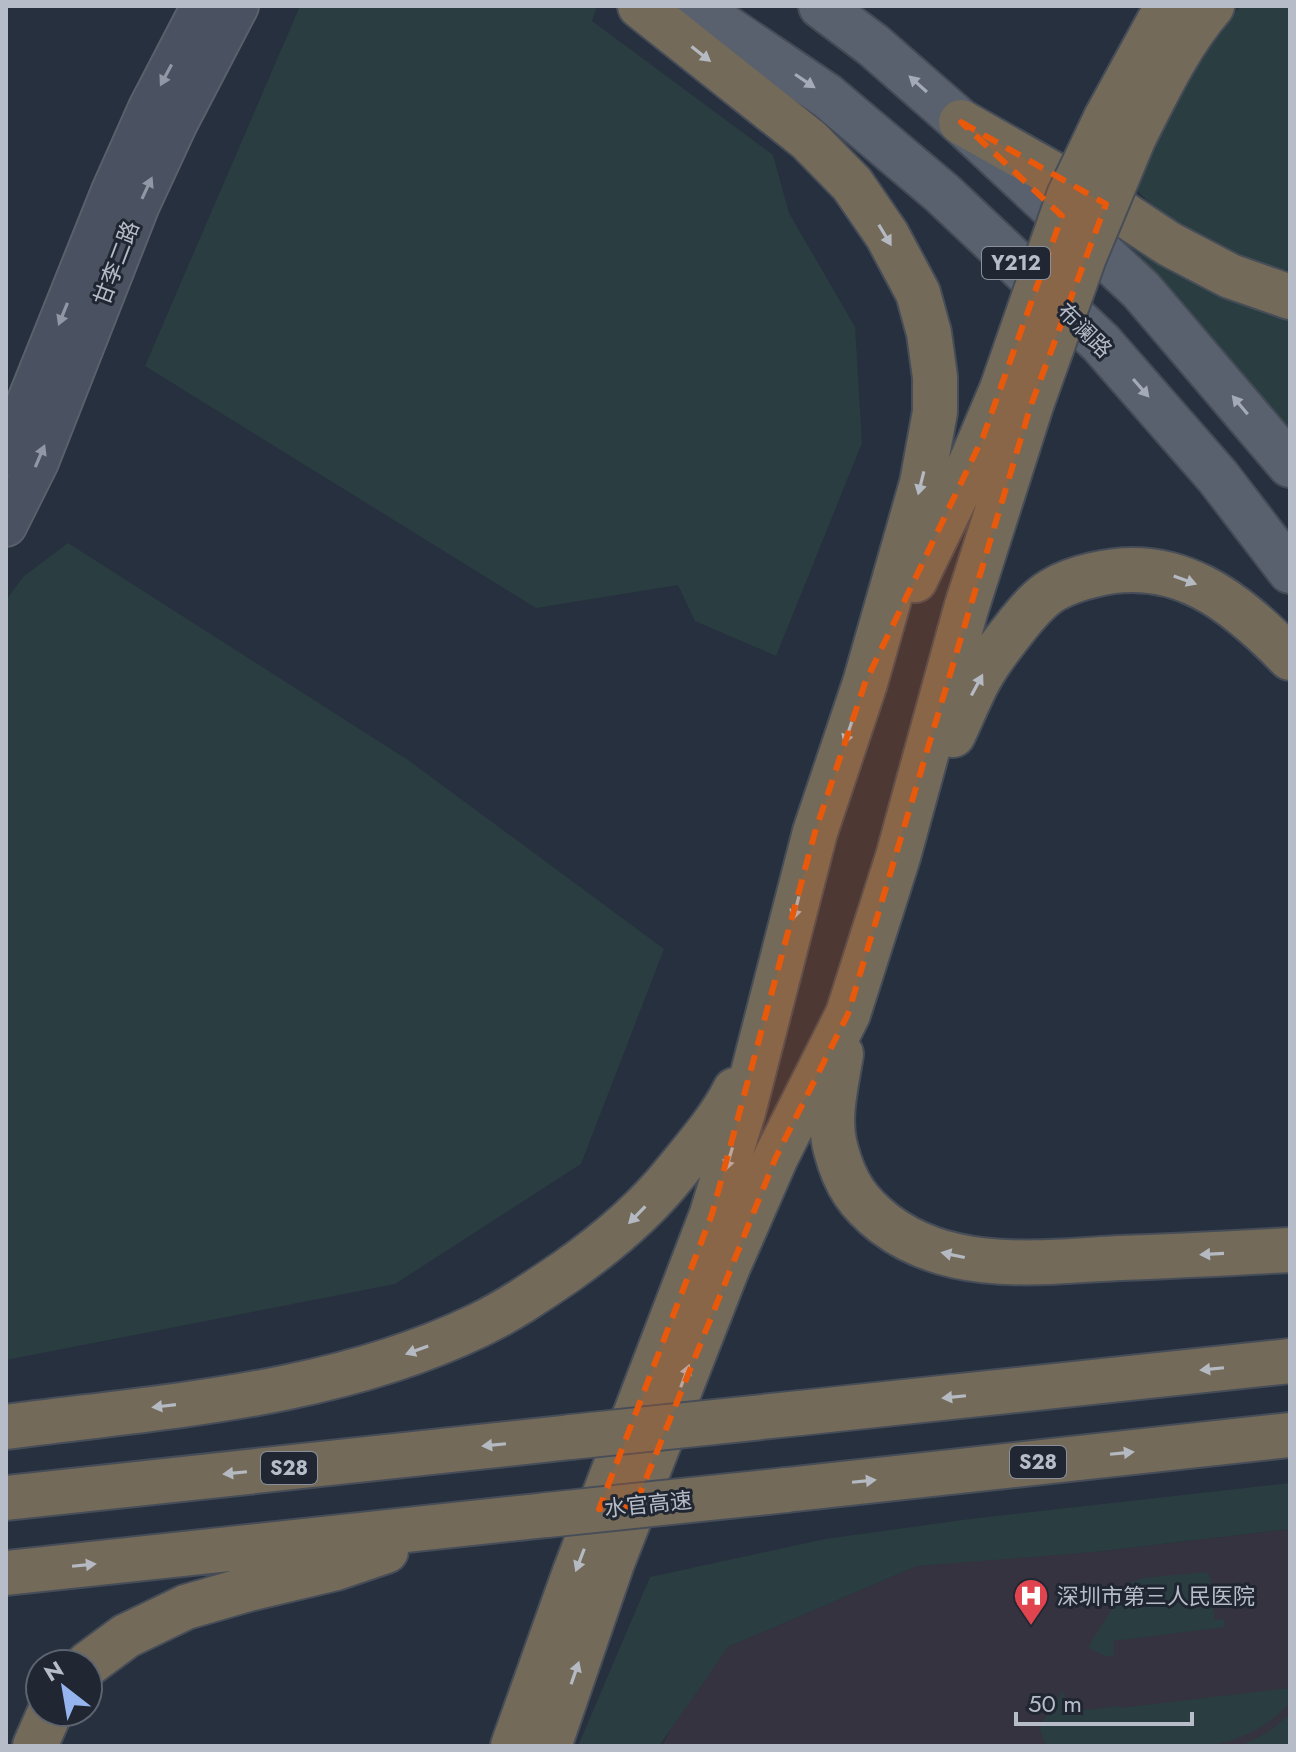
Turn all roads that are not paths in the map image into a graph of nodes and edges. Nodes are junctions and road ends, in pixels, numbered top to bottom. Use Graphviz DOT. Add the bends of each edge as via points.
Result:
graph roads {
  1 [pos="202,6"];
  2 [pos="238,6"];
  3 [pos="640,6"];
  4 [pos="694,6"];
  5 [pos="821,6"];
  6 [pos="1169,6"];
  7 [pos="1212,6"];
  8 [pos="961,122"];
  9 [pos="1120,127"];
  10 [pos="1290,297"];
  11 [pos="1017,397"];
  12 [pos="6,455"];
  13 [pos="1290,465"];
  14 [pos="6,526"];
  15 [pos="1290,571"];
  16 [pos="1290,658"];
  17 [pos="865,683"];
  18 [pos="898,857"];
  19 [pos="770,1010"];
  20 [pos="848,1014"];
  21 [pos="1290,1250"];
  22 [pos="1290,1361"];
  23 [pos="6,1427"];
  24 [pos="1290,1435"];
  25 [pos="6,1498"];
  26 [pos="464,1525"];
  27 [pos="6,1573"];
  28 [pos="104,1652"];
  29 [pos="513,1746"];
  30 [pos="549,1746"];
  1 -- 12 [label="main road, 甘李二路, one-way" via="112,191"];
  14 -- 2 [label="main road, 甘李二路, one-way" via="38,462 139,205"];
  3 -- 17 [label="highway, one-way" via="809,140 852,184 918,293 935,377 931,442"];
  4 -- 15 [label="main road, 布澜路 / Y212, one-way" via="827,96 942,193 1101,343 1218,477"];
  8 -- 5 [label="main road, Y212, one-way"];
  6 -- 9 [label="highway"];
  7 -- 9 [label="highway" via="1163,81"];
  8 -- 10 [label="highway" via="1181,251"];
  13 -- 8 [label="main road, Y212, one-way" via="1141,290"];
  9 -- 11 [label="highway, bridge" via="1084,257"];
  11 -- 17 [label="highway" via="963,481"];
  11 -- 18 [label="highway"];
  18 -- 16 [label="highway, one-way" via="977,682 1030,609 1052,590 1114,569 1150,570 1190,580 1230,603"];
  17 -- 19 [label="highway, one-way" via="815,832"];
  18 -- 20 [label="highway"];
  19 -- 23 [label="highway, one-way" via="729,1102 663,1188 581,1261 480,1325 376,1366 257,1394"];
  19 -- 29 [label="highway, one-way" via="712,1214"];
  21 -- 20 [label="highway, one-way" via="1026,1263 933,1251 896,1232 866,1209 848,1184 835,1148 831,1113"];
  30 -- 20 [label="highway, one-way" via="612,1563 727,1269"];
  22 -- 25 [label="highway, S28, one-way, bridge"];
  26 -- 24 [label="highway, 水官高速 / S28, one-way, bridge"];
  27 -- 26 [label="highway, 水官高速 / S28, one-way"];
  26 -- 28 [label="highway" via="336,1568 186,1607"];
}
